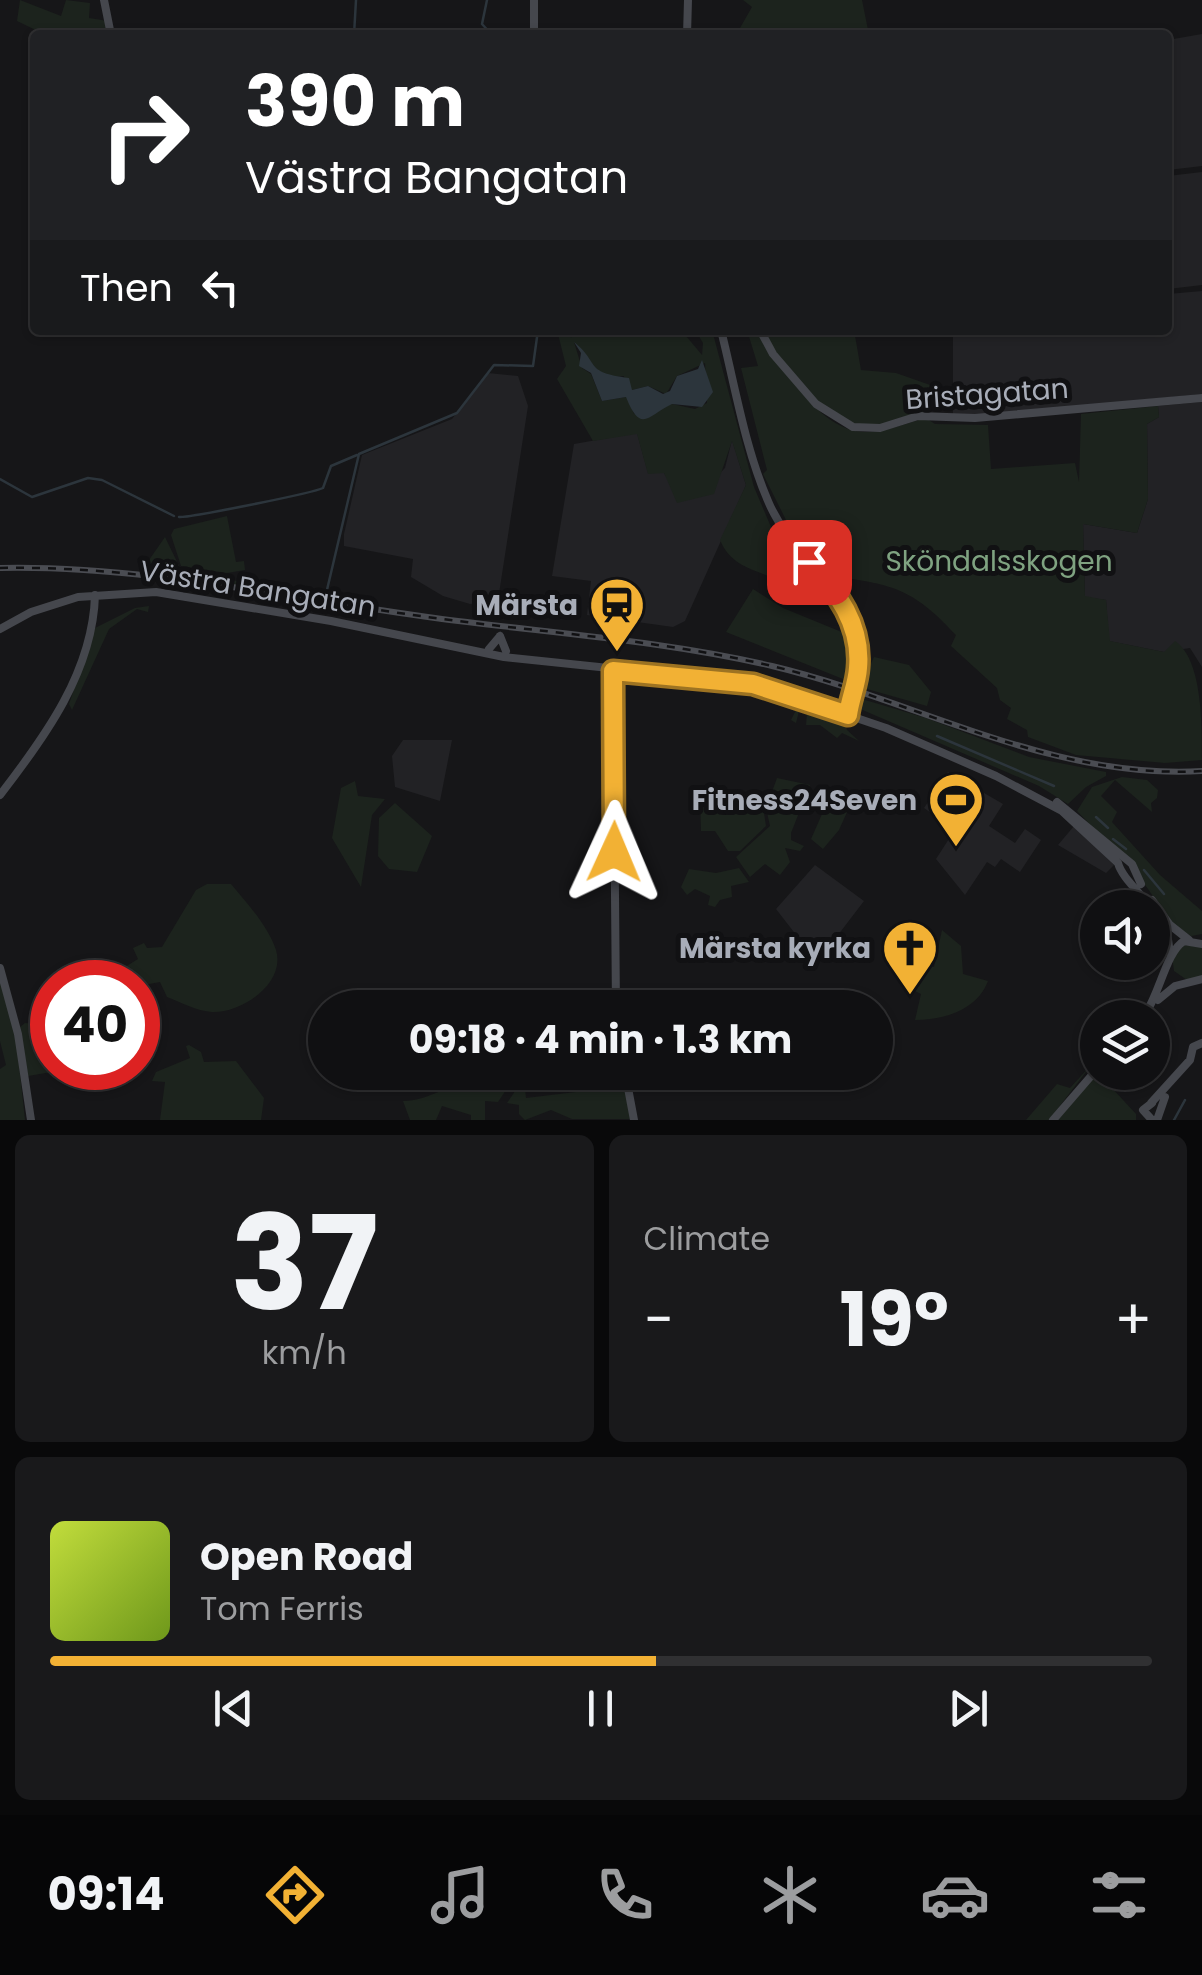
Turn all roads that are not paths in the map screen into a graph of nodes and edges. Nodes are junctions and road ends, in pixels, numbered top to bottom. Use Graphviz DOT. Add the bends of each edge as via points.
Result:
graph roads {
  1 [pos="104,0"];
  2 [pos="534,0"];
  3 [pos="688,0"];
  4 [pos="110,30"];
  5 [pos="534,30"];
  6 [pos="687,30"];
  7 [pos="722,335"];
  8 [pos="763,335"];
  9 [pos="1202,398"];
  10 [pos="95,595"];
  11 [pos="0,629"];
  12 [pos="502,647"];
  13 [pos="488,651"];
  14 [pos="515,658"];
  15 [pos="611,669"];
  16 [pos="855,681"];
  17 [pos="846,707"];
  18 [pos="0,795"];
  19 [pos="1130,874"];
  20 [pos="1140,890"];
  21 [pos="1197,941"];
  22 [pos="1170,958"];
  23 [pos="0,968"];
  24 [pos="1202,979"];
  25 [pos="1188,982"];
  26 [pos="1202,987"];
  27 [pos="616,990"];
  28 [pos="1159,1000"];
  29 [pos="1201,1043"];
  30 [pos="1198,1057"];
  31 [pos="1080,1089"];
  32 [pos="628,1090"];
  33 [pos="1154,1114"];
  34 [pos="31,1120"];
  35 [pos="634,1120"];
  36 [pos="1053,1120"];
  1 -- 4 [label="street"];
  2 -- 5 [label="street"];
  3 -- 6 [label="street"];
  7 -- 16 [label="street" via="769,505 851,620"];
  8 -- 9 [label="street, Bristagatan" via="816,404 854,427 880,428 918,416 975,418"];
  10 -- 11 [label="street, Västra Bangatan" via="52,604"];
  10 -- 13 [label="street, Västra Bangatan" via="156,592"];
  10 -- 18 [label="street" via="66,698"];
  12 -- 13 [label="street, Västra Bangatan"];
  12 -- 14 [label="street, Västra Bangatan"];
  12 -- 15 [label="street, Västra Bangatan"];
  13 -- 14 [label="street, Västra Bangatan"];
  14 -- 15 [label="street, Västra Bangatan"];
  15 -- 17 [label="street, Västra Bangatan" via="753,684"];
  15 -- 27 [label="street"];
  16 -- 17 [label="street, bridge"];
  16 -- 17 [label="street, bridge"];
  17 -- 19 [label="street, Västra Bangatan" via="1030,792 1062,811"];
  19 -- 20 [label="street, Västra Bangatan"];
  19 -- 21 [label="street, Västra Bangatan" via="1170,925"];
  21 -- 22 [label="street"];
  22 -- 25 [label="street, Västra Bangatan" via="1174,975"];
  23 -- 34 [label="street"];
  24 -- 25 [label="street"];
  25 -- 26 [label="street"];
  25 -- 28 [label="street"];
  29 -- 30 [label="street"];
  30 -- 33 [label="street"];
  31 -- 36 [label="street"];
  32 -- 35 [label="street"];
}
